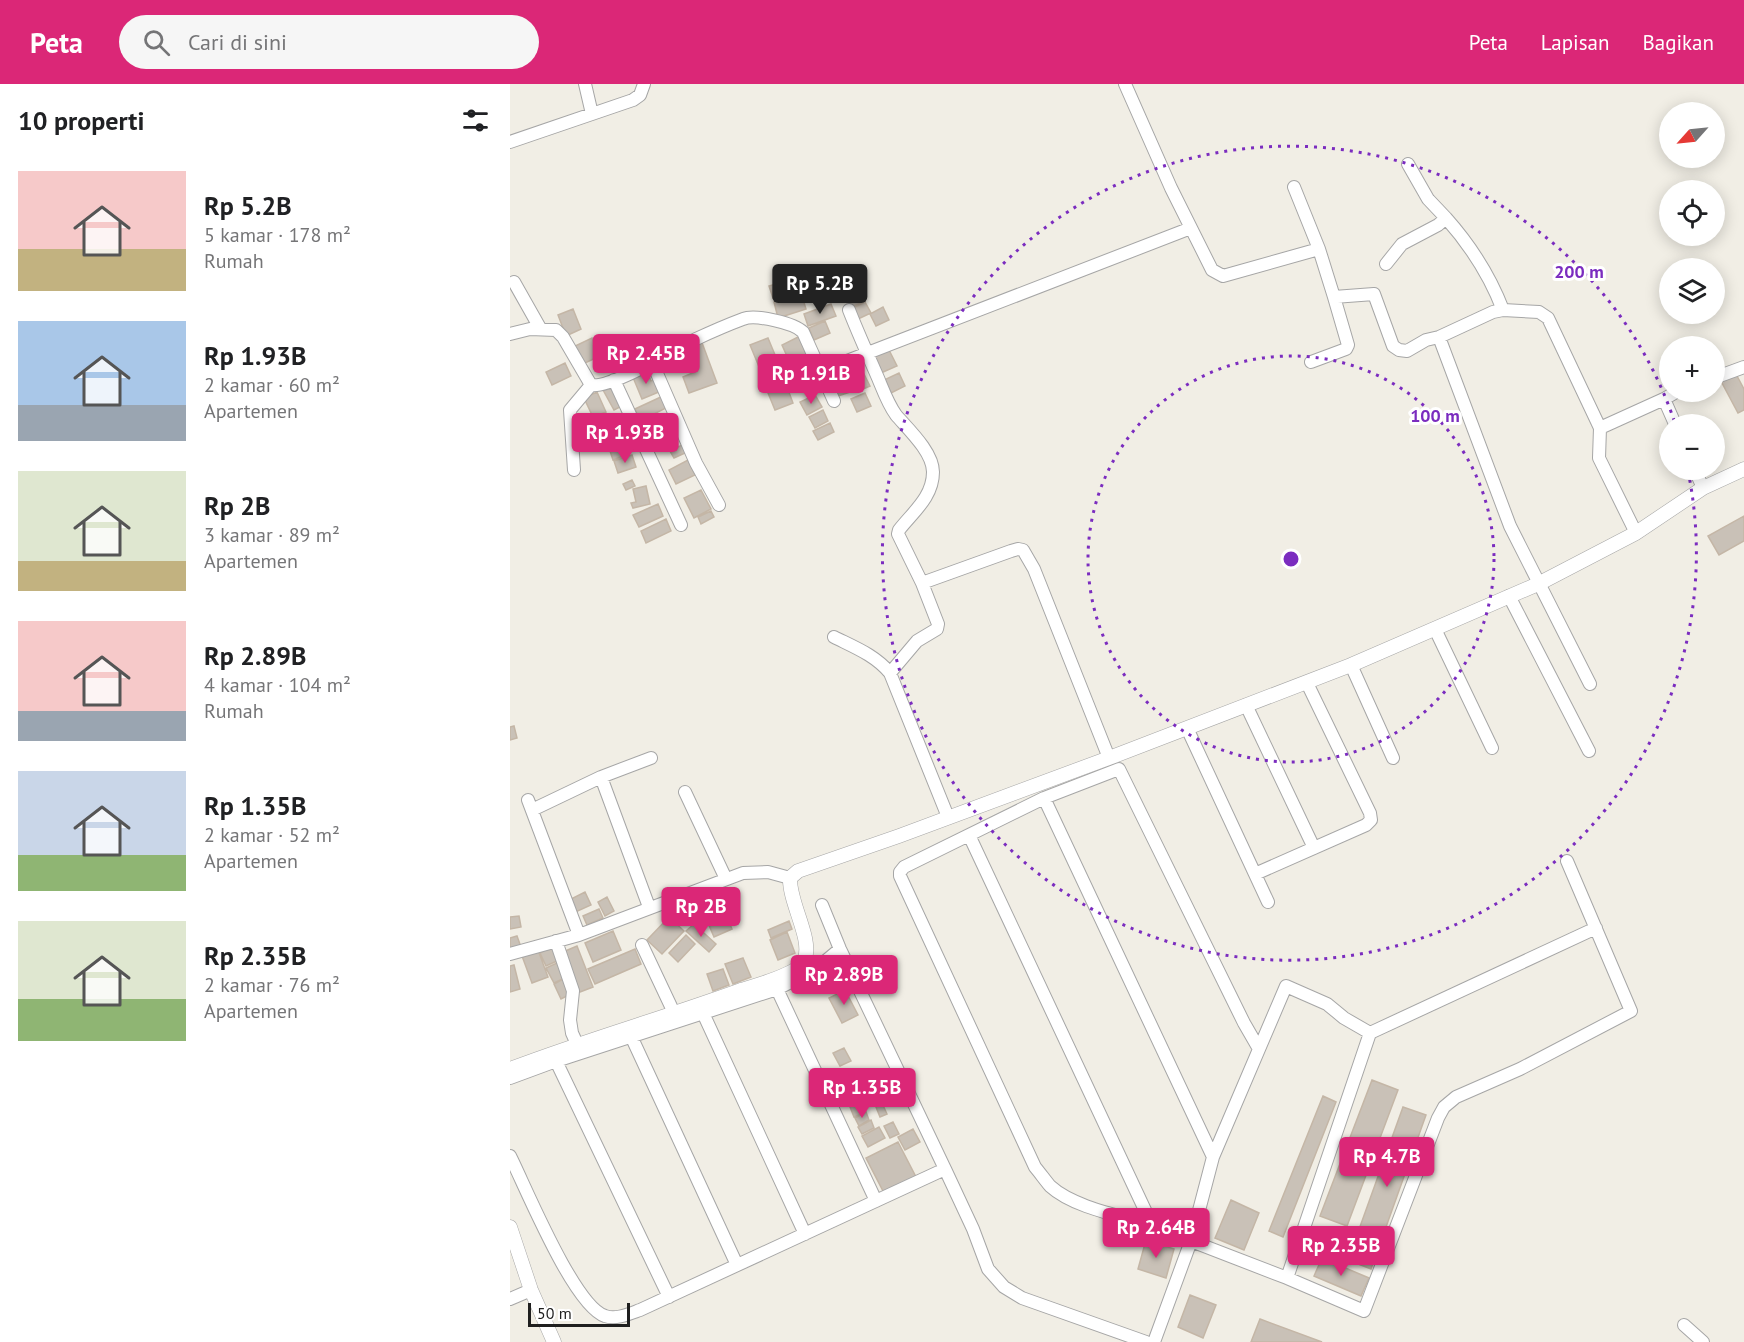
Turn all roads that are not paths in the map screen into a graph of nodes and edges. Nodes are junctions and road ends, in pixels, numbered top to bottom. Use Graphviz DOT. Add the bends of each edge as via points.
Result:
graph roads {
  1 [pos="585,84"];
  2 [pos="644,84"];
  3 [pos="1125,84"];
  4 [pos="592,114"];
  5 [pos="510,142"];
  6 [pos="1408,164"];
  7 [pos="1294,187"];
  8 [pos="1446,218"];
  9 [pos="1191,228"];
  10 [pos="1319,249"];
  11 [pos="1386,264"];
  12 [pos="514,282"];
  13 [pos="1335,297"];
  14 [pos="849,310"];
  15 [pos="1503,310"];
  16 [pos="540,328"];
  17 [pos="510,334"];
  18 [pos="1439,337"];
  19 [pos="868,354"];
  20 [pos="652,362"];
  21 [pos="1311,362"];
  22 [pos="1744,367"];
  23 [pos="821,371"];
  24 [pos="1725,374"];
  25 [pos="614,380"];
  26 [pos="591,385"];
  27 [pos="834,401"];
  28 [pos="1659,401"];
  29 [pos="1600,428"];
  30 [pos="1744,469"];
  31 [pos="573,470"];
  32 [pos="1699,480"];
  33 [pos="1703,488"];
  34 [pos="719,505"];
  35 [pos="681,525"];
  36 [pos="1636,533"];
  37 [pos="922,584"];
  38 [pos="1538,584"];
  39 [pos="1509,596"];
  40 [pos="1435,629"];
  41 [pos="834,637"];
  42 [pos="1351,665"];
  43 [pos="890,673"];
  44 [pos="1307,683"];
  45 [pos="1590,684"];
  46 [pos="1246,705"];
  47 [pos="1187,728"];
  48 [pos="1492,748"];
  49 [pos="1589,751"];
  50 [pos="651,758"];
  51 [pos="1109,758"];
  52 [pos="1394,758"];
  53 [pos="601,777"];
  54 [pos="685,792"];
  55 [pos="1044,798"];
  56 [pos="948,817"];
  57 [pos="969,835"];
  58 [pos="1314,848"];
  59 [pos="1567,861"];
  60 [pos="1255,874"];
  61 [pos="790,878"];
  62 [pos="726,879"];
  63 [pos="1268,902"];
  64 [pos="822,905"];
  65 [pos="649,907"];
  66 [pos="1596,928"];
  67 [pos="579,935"];
  68 [pos="556,941"];
  69 [pos="642,945"];
  70 [pos="840,950"];
  71 [pos="510,954"];
  72 [pos="777,989"];
  73 [pos="703,1013"];
  74 [pos="675,1015"];
  75 [pos="1370,1033"];
  76 [pos="631,1036"];
  77 [pos="577,1044"];
  78 [pos="1259,1049"];
  79 [pos="556,1061"];
  80 [pos="510,1069"];
  81 [pos="510,1078"];
  82 [pos="510,1156"];
  83 [pos="1213,1157"];
  84 [pos="945,1169"];
  85 [pos="876,1201"];
  86 [pos="1152,1225"];
  87 [pos="510,1227"];
  88 [pos="805,1234"];
  89 [pos="1191,1240"];
  90 [pos="737,1265"];
  91 [pos="1287,1278"];
  92 [pos="531,1290"];
  93 [pos="669,1297"];
  94 [pos="510,1299"];
  95 [pos="1684,1325"];
  96 [pos="554,1342"];
  97 [pos="1146,1342"];
  98 [pos="1154,1342"];
  99 [pos="1703,1342"];
  1 -- 4 [label="street"];
  2 -- 4 [label="street" via="633,100"];
  3 -- 9 [label="street"];
  4 -- 5 [label="street"];
  6 -- 8 [label="street" via="1428,198"];
  7 -- 10 [label="street"];
  8 -- 11 [label="street" via="1402,244"];
  8 -- 15 [label="street" via="1476,256"];
  9 -- 10 [label="street" via="1212,270 1223,276"];
  9 -- 19 [label="street"];
  10 -- 13 [label="street"];
  12 -- 16 [label="street"];
  13 -- 18 [label="street" via="1374,294 1393,346 1399,350 1407,351"];
  13 -- 21 [label="street" via="1348,345 1346,350"];
  14 -- 19 [label="street"];
  15 -- 18 [label="street"];
  15 -- 29 [label="street" via="1539,312 1548,318"];
  16 -- 17 [label="street"];
  16 -- 26 [label="street" via="560,333"];
  18 -- 38 [label="street" via="1510,526"];
  19 -- 23 [label="street"];
  19 -- 37 [label="street" via="896,414 915,435 932,467 926,497 898,534"];
  20 -- 23 [label="street" via="751,316 798,327"];
  20 -- 25 [label="street"];
  20 -- 34 [label="street" via="696,463"];
  22 -- 24 [label="street"];
  23 -- 27 [label="street"];
  25 -- 26 [label="street"];
  25 -- 35 [label="street"];
  26 -- 31 [label="street" via="570,410"];
  28 -- 29 [label="street"];
  29 -- 36 [label="street" via="1599,458"];
  30 -- 33 [label="street"];
  32 -- 33 [label="street"];
  33 -- 36 [label="street"];
  36 -- 38 [label="street"];
  37 -- 43 [label="street" via="937,629 917,641"];
  37 -- 51 [label="street" via="1023,550"];
  38 -- 39 [label="street"];
  38 -- 45 [label="street"];
  39 -- 40 [label="street"];
  39 -- 49 [label="street"];
  40 -- 42 [label="street"];
  40 -- 48 [label="street"];
  41 -- 43 [label="street" via="882,663"];
  42 -- 44 [label="street"];
  42 -- 52 [label="street"];
  43 -- 56 [label="street"];
  44 -- 46 [label="street"];
  44 -- 58 [label="street" via="1371,820"];
  46 -- 47 [label="street"];
  46 -- 58 [label="street"];
  47 -- 51 [label="street"];
  47 -- 60 [label="street"];
  50 -- 53 [label="street"];
  51 -- 56 [label="street"];
  53 -- 65 [label="street"];
  53 -- 67 [label="street" via="530,805"];
  54 -- 62 [label="street"];
  55 -- 57 [label="street"];
  55 -- 78 [label="street" via="1119,769"];
  55 -- 83 [label="street"];
  56 -- 61 [label="street" via="798,871"];
  57 -- 86 [label="street"];
  57 -- 86 [label="street" via="904,867 900,876 1035,1167 1064,1196"];
  58 -- 60 [label="street"];
  59 -- 66 [label="street"];
  60 -- 63 [label="street"];
  61 -- 62 [label="street" via="756,871"];
  61 -- 74 [label="street" via="789,890 806,949 800,966"];
  62 -- 65 [label="street"];
  64 -- 70 [label="street"];
  65 -- 67 [label="street"];
  66 -- 75 [label="street"];
  66 -- 91 [label="street" via="1630,1011 1520,1069 1456,1097 1444,1107 1364,1311"];
  67 -- 68 [label="street"];
  68 -- 71 [label="street"];
  68 -- 77 [label="street" via="573,991 570,1020"];
  69 -- 74 [label="street"];
  70 -- 72 [label="street" via="816,969"];
  70 -- 84 [label="street"];
  72 -- 73 [label="street"];
  72 -- 85 [label="street"];
  73 -- 76 [label="street"];
  73 -- 88 [label="street"];
  74 -- 77 [label="street"];
  75 -- 78 [label="street" via="1327,1004 1286,986"];
  75 -- 91 [label="street"];
  76 -- 79 [label="street"];
  76 -- 90 [label="street"];
  77 -- 80 [label="street"];
  78 -- 83 [label="street"];
  79 -- 81 [label="street"];
  79 -- 93 [label="street"];
  82 -- 93 [label="street" via="566,1269 591,1307 612,1318"];
  83 -- 89 [label="street"];
  84 -- 85 [label="street"];
  84 -- 97 [label="street" via="988,1269 1004,1287 1022,1298"];
  85 -- 88 [label="street"];
  86 -- 89 [label="street"];
  87 -- 92 [label="street"];
  88 -- 90 [label="street"];
  89 -- 91 [label="street"];
  89 -- 98 [label="street"];
  90 -- 93 [label="street"];
  92 -- 94 [label="street"];
  92 -- 96 [label="street"];
  95 -- 99 [label="street"];
}
